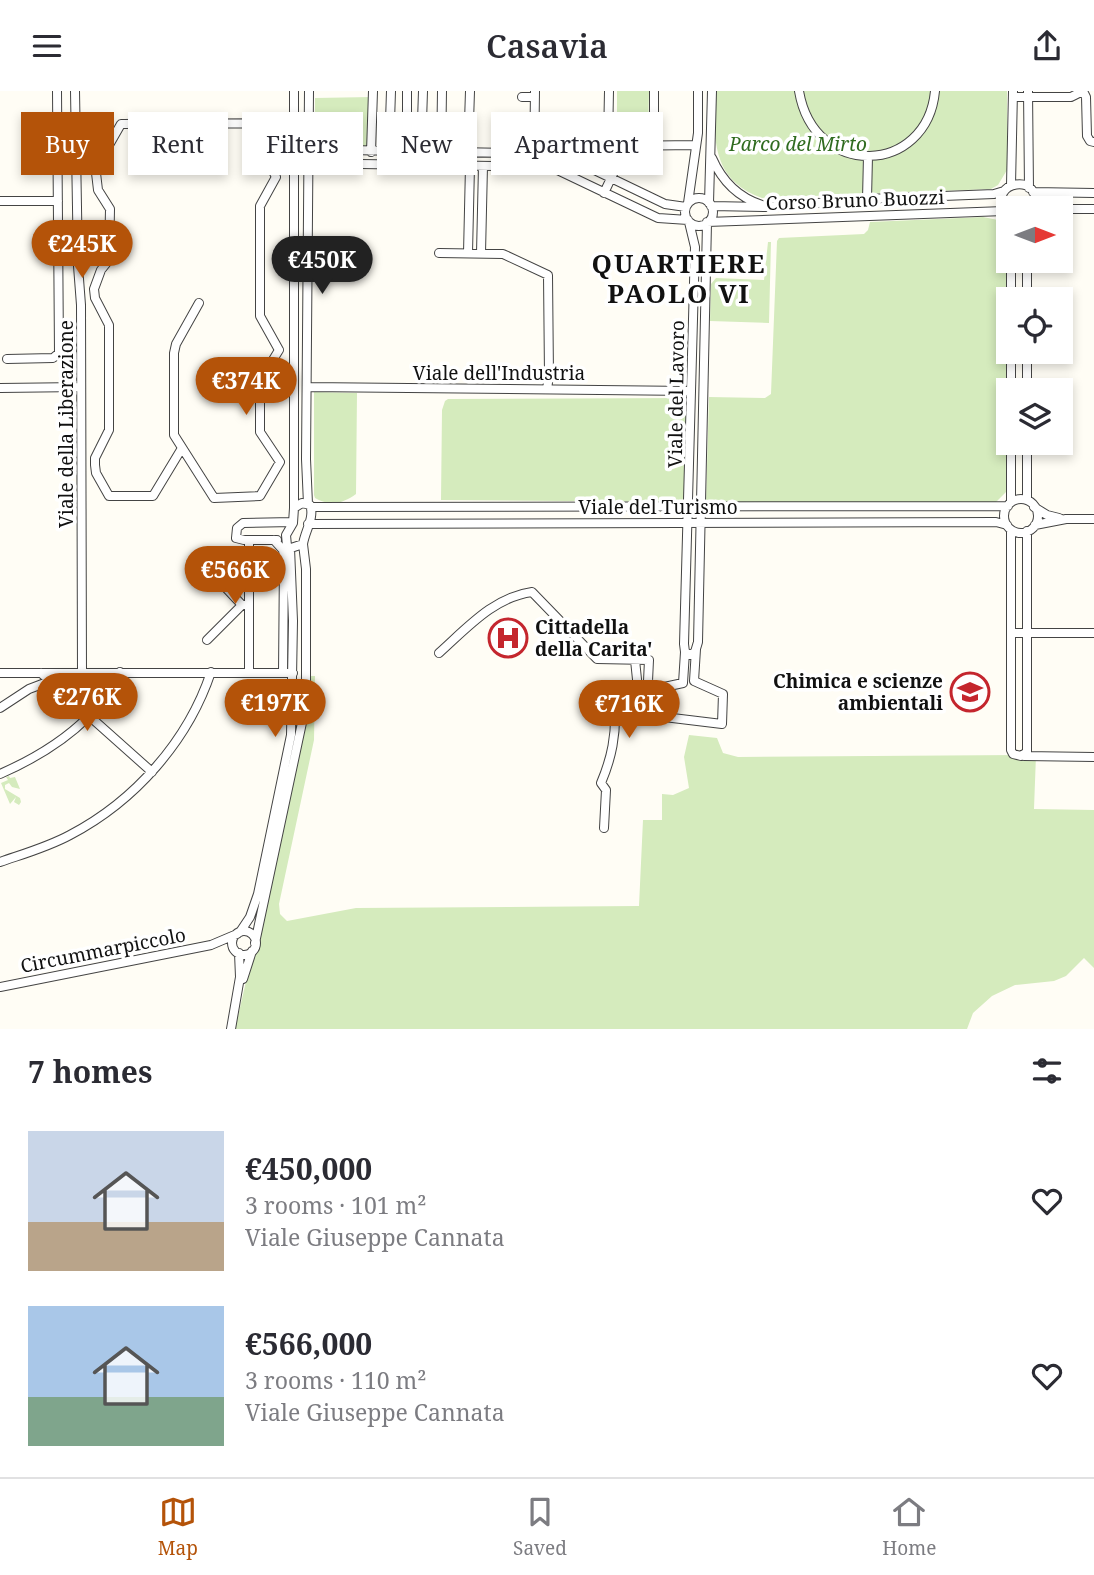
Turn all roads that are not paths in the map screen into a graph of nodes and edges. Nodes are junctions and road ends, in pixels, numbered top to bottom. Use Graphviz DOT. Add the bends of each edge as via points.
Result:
graph roads {
  1 [pos="57,91"];
  2 [pos="75,91"];
  3 [pos="294,91"];
  4 [pos="309,91"];
  5 [pos="373,91"];
  6 [pos="391,91"];
  7 [pos="407,91"];
  8 [pos="423,91"];
  9 [pos="442,91"];
  10 [pos="470,91"];
  11 [pos="609,91"];
  12 [pos="654,91"];
  13 [pos="698,91"];
  14 [pos="712,91"];
  15 [pos="799,91"];
  16 [pos="934,91"];
  17 [pos="1083,91"];
  18 [pos="535,94"];
  19 [pos="1013,94"];
  20 [pos="1029,94"];
  21 [pos="522,97"];
  22 [pos="57,112"];
  23 [pos="75,112"];
  24 [pos="294,112"];
  25 [pos="309,112"];
  26 [pos="390,112"];
  27 [pos="407,112"];
  28 [pos="422,112"];
  29 [pos="442,112"];
  30 [pos="469,112"];
  31 [pos="535,112"];
  32 [pos="609,112"];
  33 [pos="654,112"];
  34 [pos="242,123"];
  35 [pos="1093,142"];
  36 [pos="696,145"];
  37 [pos="663,146"];
  38 [pos="363,152"];
  39 [pos="372,152"];
  40 [pos="377,152"];
  41 [pos="710,153"];
  42 [pos="868,156"];
  43 [pos="477,166"];
  44 [pos="483,166"];
  45 [pos="491,166"];
  46 [pos="309,175"];
  47 [pos="470,175"];
  48 [pos="567,175"];
  49 [pos="603,175"];
  50 [pos="611,175"];
  51 [pos="76,176"];
  52 [pos="58,177"];
  53 [pos="276,177"];
  54 [pos="294,177"];
  55 [pos="611,179"];
  56 [pos="1007,188"];
  57 [pos="1031,190"];
  58 [pos="604,193"];
  59 [pos="1094,193"];
  60 [pos="1003,196"];
  61 [pos="1034,196"];
  62 [pos="880,198"];
  63 [pos="867,199"];
  64 [pos="852,200"];
  65 [pos="0,201"];
  66 [pos="58,201"];
  67 [pos="710,204"];
  68 [pos="687,205"];
  69 [pos="768,207"];
  70 [pos="1073,209"];
  71 [pos="1094,209"];
  72 [pos="996,214"];
  73 [pos="881,215"];
  74 [pos="853,216"];
  75 [pos="689,221"];
  76 [pos="707,223"];
  77 [pos="439,253"];
  78 [pos="468,253"];
  79 [pos="481,253"];
  80 [pos="199,303"];
  81 [pos="279,350"];
  82 [pos="294,350"];
  83 [pos="7,359"];
  84 [pos="81,387"];
  85 [pos="307,387"];
  86 [pos="0,388"];
  87 [pos="547,390"];
  88 [pos="691,391"];
  89 [pos="182,448"];
  90 [pos="1011,455"];
  91 [pos="1027,455"];
  92 [pos="280,462"];
  93 [pos="294,462"];
  94 [pos="81,463"];
  95 [pos="95,463"];
  96 [pos="1027,501"];
  97 [pos="1010,504"];
  98 [pos="310,506"];
  99 [pos="689,507"];
  100 [pos="1034,507"];
  101 [pos="294,508"];
  102 [pos="545,508"];
  103 [pos="701,508"];
  104 [pos="397,509"];
  105 [pos="1066,519"];
  106 [pos="1094,519"];
  107 [pos="293,521"];
  108 [pos="689,522"];
  109 [pos="700,522"];
  110 [pos="397,523"];
  111 [pos="544,523"];
  112 [pos="308,524"];
  113 [pos="1035,525"];
  114 [pos="1009,528"];
  115 [pos="1027,531"];
  116 [pos="249,540"];
  117 [pos="274,540"];
  118 [pos="288,544"];
  119 [pos="303,544"];
  120 [pos="209,570"];
  121 [pos="246,605"];
  122 [pos="1027,632"];
  123 [pos="1011,633"];
  124 [pos="1094,633"];
  125 [pos="207,641"];
  126 [pos="696,649"];
  127 [pos="685,652"];
  128 [pos="439,653"];
  129 [pos="635,660"];
  130 [pos="211,672"];
  131 [pos="0,673"];
  132 [pos="41,673"];
  133 [pos="82,673"];
  134 [pos="120,673"];
  135 [pos="249,673"];
  136 [pos="288,673"];
  137 [pos="50,681"];
  138 [pos="655,689"];
  139 [pos="0,708"];
  140 [pos="89,716"];
  141 [pos="1024,756"];
  142 [pos="1094,757"];
  143 [pos="152,772"];
  144 [pos="0,773"];
  145 [pos="604,828"];
  146 [pos="0,862"];
  147 [pos="238,933"];
  148 [pos="211,944"];
  149 [pos="254,947"];
  150 [pos="237,952"];
  151 [pos="0,987"];
  152 [pos="232,1019"];
  153 [pos="231,1029"];
  1 -- 22 [label="street"];
  2 -- 23 [label="street, Viale della Liberazione"];
  3 -- 24 [label="street"];
  4 -- 25 [label="street"];
  5 -- 39 [label="street"];
  6 -- 26 [label="street"];
  7 -- 27 [label="street"];
  8 -- 28 [label="street"];
  9 -- 29 [label="street"];
  10 -- 30 [label="street"];
  11 -- 32 [label="street"];
  12 -- 33 [label="street"];
  13 -- 36 [label="street"];
  14 -- 41 [label="street"];
  15 -- 42 [label="street" via="812,128 827,143 846,153"];
  16 -- 42 [label="street" via="933,104 919,132 905,145"];
  17 -- 20 [label="street" via="1071,97"];
  17 -- 35 [label="street" via="1087,136"];
  18 -- 21 [label="street"];
  18 -- 31 [label="street"];
  19 -- 20 [label="street"];
  19 -- 56 [label="street"];
  20 -- 57 [label="street"];
  34 -- 95 [label="street" via="121,124 97,166 98,190 110,209 109,260 94,289 109,325 109,430"];
  36 -- 37 [label="street"];
  36 -- 68 [label="street"];
  38 -- 39 [label="street"];
  39 -- 40 [label="street"];
  41 -- 67 [label="street"];
  41 -- 69 [label="street" via="735,191"];
  42 -- 63 [label="street"];
  43 -- 44 [label="street"];
  44 -- 45 [label="street"];
  44 -- 79 [label="street"];
  46 -- 85 [label="street"];
  47 -- 78 [label="street"];
  48 -- 58 [label="street"];
  49 -- 55 [label="street"];
  50 -- 55 [label="street"];
  51 -- 52 [label="street"];
  51 -- 84 [label="street, Viale della Liberazione"];
  52 -- 66 [label="street"];
  53 -- 54 [label="street"];
  53 -- 81 [label="street" via="260,206 260,316"];
  54 -- 82 [label="street"];
  55 -- 58 [label="street"];
  55 -- 68 [label="street" via="666,204"];
  56 -- 57 [label="street, Corso Bruno Buozzi" via="1021,184"];
  56 -- 60 [label="street"];
  56 -- 62 [label="street, Corso Bruno Buozzi" via="995,194"];
  57 -- 59 [label="street"];
  57 -- 61 [label="street"];
  58 -- 75 [label="street" via="658,218"];
  62 -- 63 [label="street, Corso Bruno Buozzi"];
  62 -- 73 [label="street"];
  63 -- 64 [label="street, Corso Bruno Buozzi"];
  64 -- 69 [label="street, Corso Bruno Buozzi"];
  64 -- 74 [label="street"];
  65 -- 66 [label="street"];
  66 -- 83 [label="street" via="59,353 53,358"];
  67 -- 68 [label="street" via="701,198"];
  67 -- 69 [label="street, Corso Bruno Buozzi"];
  67 -- 76 [label="street" via="712,215"];
  68 -- 75 [label="street"];
  70 -- 71 [label="street"];
  72 -- 73 [label="street, Corso Bruno Buozzi"];
  73 -- 74 [label="street, Corso Bruno Buozzi"];
  74 -- 76 [label="street, Corso Bruno Buozzi"];
  75 -- 76 [label="street"];
  75 -- 88 [label="street, Viale del Lavoro" via="695,247"];
  76 -- 103 [label="street, Viale del Lavoro"];
  77 -- 78 [label="street"];
  78 -- 79 [label="street"];
  79 -- 87 [label="street" via="503,254 548,275"];
  80 -- 89 [label="street" via="174,353 174,435"];
  81 -- 82 [label="street"];
  81 -- 92 [label="street" via="260,381 260,432"];
  82 -- 93 [label="street"];
  84 -- 86 [label="street"];
  84 -- 94 [label="street, Viale della Liberazione"];
  85 -- 87 [label="street, Viale dell'Industria"];
  85 -- 98 [label="street"];
  87 -- 88 [label="street, Viale dell'Industria"];
  88 -- 99 [label="street, Viale del Lavoro"];
  89 -- 92 [label="street" via="214,498 260,496"];
  89 -- 95 [label="street" via="153,495 109,496"];
  90 -- 97 [label="street"];
  91 -- 96 [label="street"];
  92 -- 93 [label="street"];
  93 -- 101 [label="street"];
  94 -- 95 [label="street"];
  94 -- 133 [label="street, Viale della Liberazione"];
  96 -- 97 [label="street"];
  96 -- 100 [label="street"];
  97 -- 103 [label="street, Viale del Turismo"];
  97 -- 114 [label="street" via="1004,515"];
  98 -- 101 [label="street, Viale del Turismo" via="302,503"];
  98 -- 104 [label="street, Viale del Turismo"];
  98 -- 112 [label="street"];
  99 -- 102 [label="street, Viale del Turismo"];
  99 -- 103 [label="street, Viale del Turismo"];
  99 -- 108 [label="street, Viale del Lavoro"];
  100 -- 105 [label="street"];
  100 -- 113 [label="street"];
  101 -- 107 [label="street"];
  102 -- 104 [label="street, Viale del Turismo"];
  102 -- 111 [label="street"];
  103 -- 109 [label="street, Viale del Lavoro"];
  104 -- 110 [label="street"];
  105 -- 106 [label="street"];
  105 -- 113 [label="street"];
  107 -- 116 [label="street" via="243,523 236,538"];
  107 -- 118 [label="street"];
  108 -- 109 [label="street, Viale del Turismo"];
  108 -- 111 [label="street, Viale del Turismo"];
  108 -- 127 [label="street, Viale del Lavoro"];
  109 -- 114 [label="street, Viale del Turismo" via="996,523"];
  109 -- 126 [label="street, Viale del Lavoro"];
  110 -- 111 [label="street, Viale del Turismo"];
  110 -- 112 [label="street, Viale del Turismo"];
  112 -- 119 [label="street"];
  113 -- 115 [label="street"];
  114 -- 115 [label="street"];
  114 -- 123 [label="street"];
  115 -- 122 [label="street"];
  116 -- 117 [label="street"];
  116 -- 121 [label="street"];
  117 -- 118 [label="street"];
  117 -- 136 [label="street" via="284,558"];
  118 -- 119 [label="street" via="296,548"];
  118 -- 136 [label="street" via="293,576"];
  119 -- 149 [label="street" via="306,705"];
  120 -- 121 [label="street"];
  121 -- 125 [label="street"];
  121 -- 135 [label="street"];
  122 -- 123 [label="street"];
  122 -- 124 [label="street"];
  122 -- 141 [label="street"];
  123 -- 141 [label="street" via="1011,750"];
  126 -- 127 [label="street" via="690,655"];
  126 -- 138 [label="street, Viale del Lavoro" via="694,681 723,694 722,724 656,716"];
  127 -- 138 [label="street, Viale del Lavoro" via="682,683"];
  128 -- 129 [label="street" via="483,612 532,592 597,659"];
  129 -- 138 [label="street" via="649,660 648,681"];
  129 -- 145 [label="street" via="638,689 615,708 616,734 601,783 606,790"];
  130 -- 134 [label="street"];
  130 -- 135 [label="street"];
  130 -- 143 [label="street" via="187,725"];
  131 -- 132 [label="street"];
  132 -- 133 [label="street"];
  132 -- 137 [label="street"];
  133 -- 134 [label="street"];
  134 -- 140 [label="street"];
  135 -- 136 [label="street"];
  136 -- 147 [label="street" via="293,711 287,755 258,894"];
  137 -- 139 [label="street"];
  137 -- 140 [label="street"];
  140 -- 143 [label="street"];
  140 -- 144 [label="street" via="57,743"];
  141 -- 142 [label="street"];
  143 -- 146 [label="street" via="104,814 70,835"];
  147 -- 148 [label="street, Circummarpiccolo"];
  147 -- 149 [label="street" via="251,933"];
  147 -- 150 [label="street" via="232,940"];
  148 -- 150 [label="street, Circummarpiccolo"];
  148 -- 151 [label="street, Circummarpiccolo"];
  149 -- 150 [label="street" via="246,954"];
  149 -- 152 [label="street"];
  150 -- 152 [label="street" via="240,977"];
  152 -- 153 [label="street"];
}
